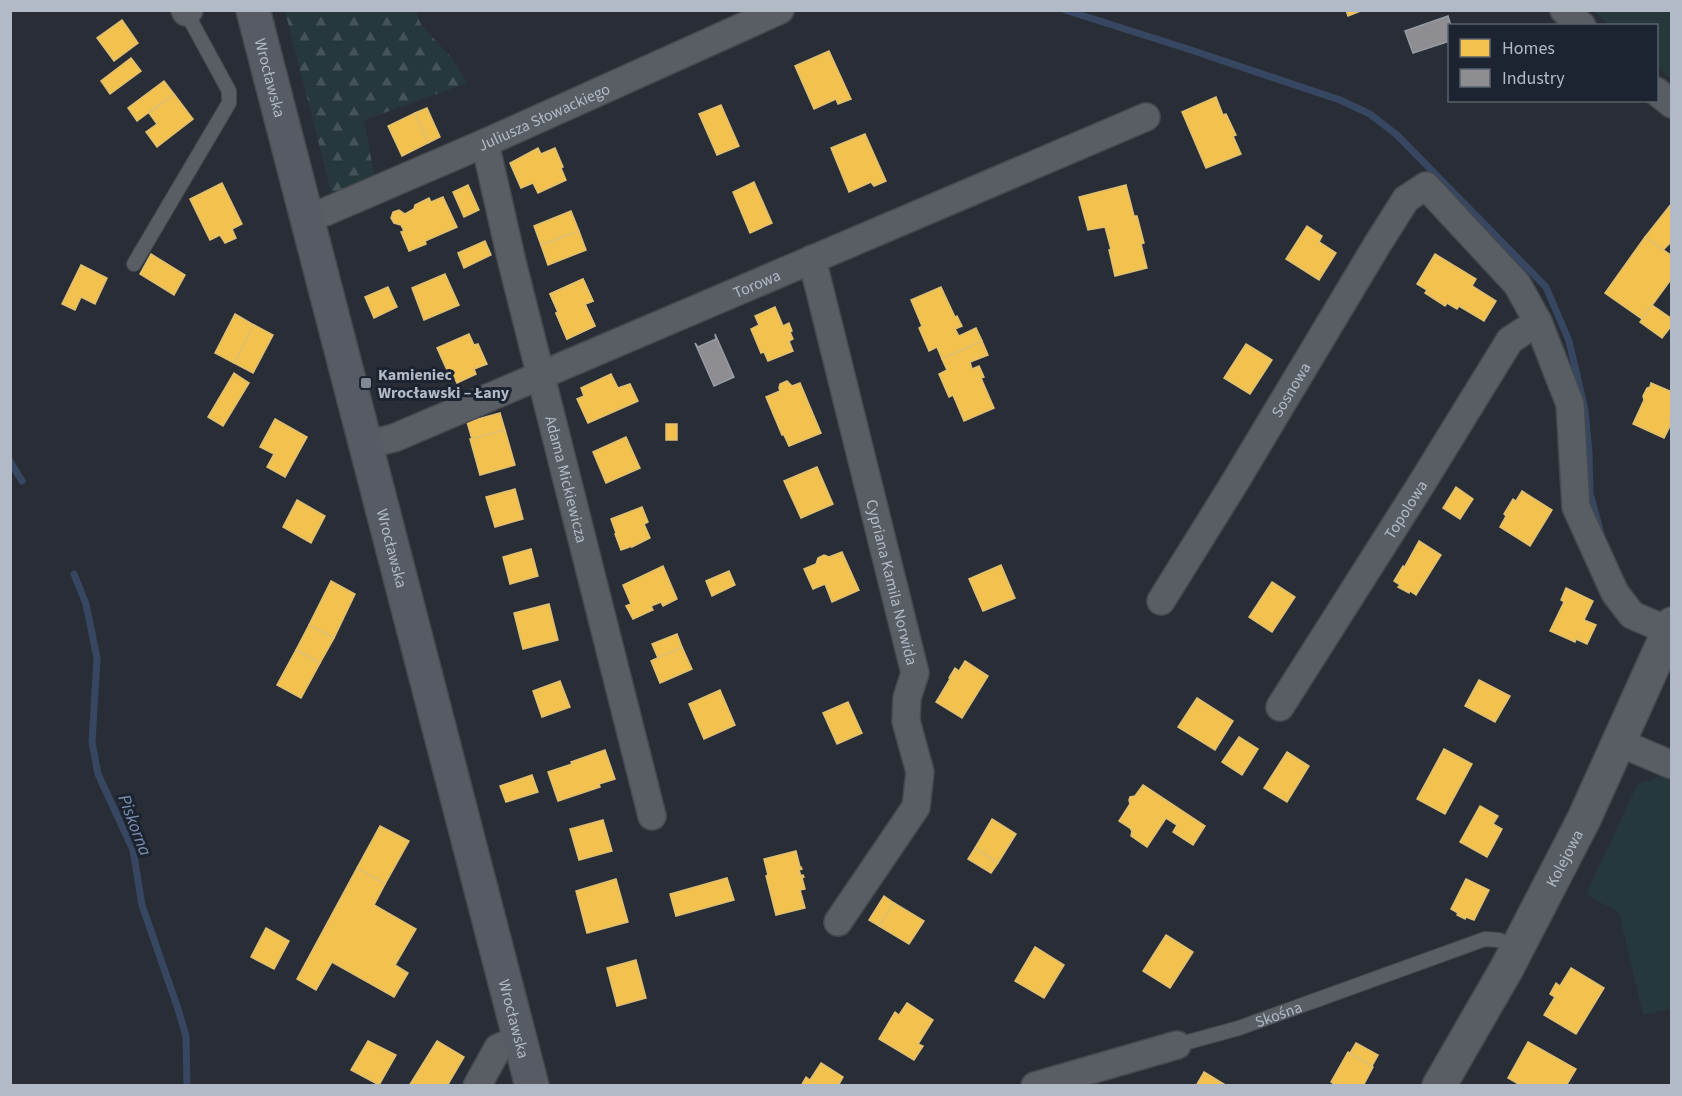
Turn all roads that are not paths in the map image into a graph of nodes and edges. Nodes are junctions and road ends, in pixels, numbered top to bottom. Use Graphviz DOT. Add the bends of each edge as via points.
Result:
graph roads {
  1 [pos="253,10"];
  2 [pos="780,10"];
  3 [pos="1564,10"];
  4 [pos="187,11"];
  5 [pos="1580,24"];
  6 [pos="1658,93"];
  7 [pos="1671,104"];
  8 [pos="1146,117"];
  9 [pos="485,143"];
  10 [pos="306,215"];
  11 [pos="812,259"];
  12 [pos="134,264"];
  13 [pos="1538,322"];
  14 [pos="540,374"];
  15 [pos="365,445"];
  16 [pos="1161,602"];
  17 [pos="1670,628"];
  18 [pos="1280,707"];
  19 [pos="1618,742"];
  20 [pos="1671,765"];
  21 [pos="652,816"];
  22 [pos="838,922"];
  23 [pos="1517,949"];
  24 [pos="520,1039"];
  25 [pos="1177,1046"];
  26 [pos="1044,1084"];
  27 [pos="477,1086"];
  28 [pos="532,1086"];
  29 [pos="1439,1086"];
  1 -- 10 [label="main road, Wrocławska"];
  2 -- 9 [label="street, Juliusza Słowackiego"];
  3 -- 5 [label="street"];
  4 -- 12 [label="lane" via="229,91 229,103"];
  6 -- 7 [label="street"];
  8 -- 11 [label="street, Torowa"];
  9 -- 10 [label="street, Juliusza Słowackiego" via="325,212"];
  9 -- 14 [label="street, Adama Mickiewicza"];
  10 -- 15 [label="main road, Wrocławska"];
  11 -- 14 [label="street, Torowa"];
  11 -- 22 [label="street, Cypriana Kamila Norwida" via="915,673 907,698 906,721 920,772 916,807"];
  13 -- 16 [label="street, Sosnowa" via="1517,284 1426,186 1406,199"];
  13 -- 17 [label="street" via="1570,404 1576,507 1615,593 1632,615"];
  13 -- 18 [label="street, Topolowa" via="1510,340"];
  14 -- 15 [label="street, Torowa" via="394,438"];
  14 -- 21 [label="street, Adama Mickiewicza"];
  15 -- 24 [label="main road, Wrocławska"];
  17 -- 19 [label="street, Kolejowa"];
  19 -- 20 [label="street"];
  19 -- 23 [label="street, Kolejowa" via="1584,819"];
  23 -- 25 [label="lane, Skośna" via="1499,940 1485,939 1239,1028"];
  23 -- 29 [label="street, Kolejowa"];
  24 -- 27 [label="street" via="498,1048"];
  24 -- 28 [label="main road, Wrocławska"];
  25 -- 26 [label="street, Skośna"];
}
